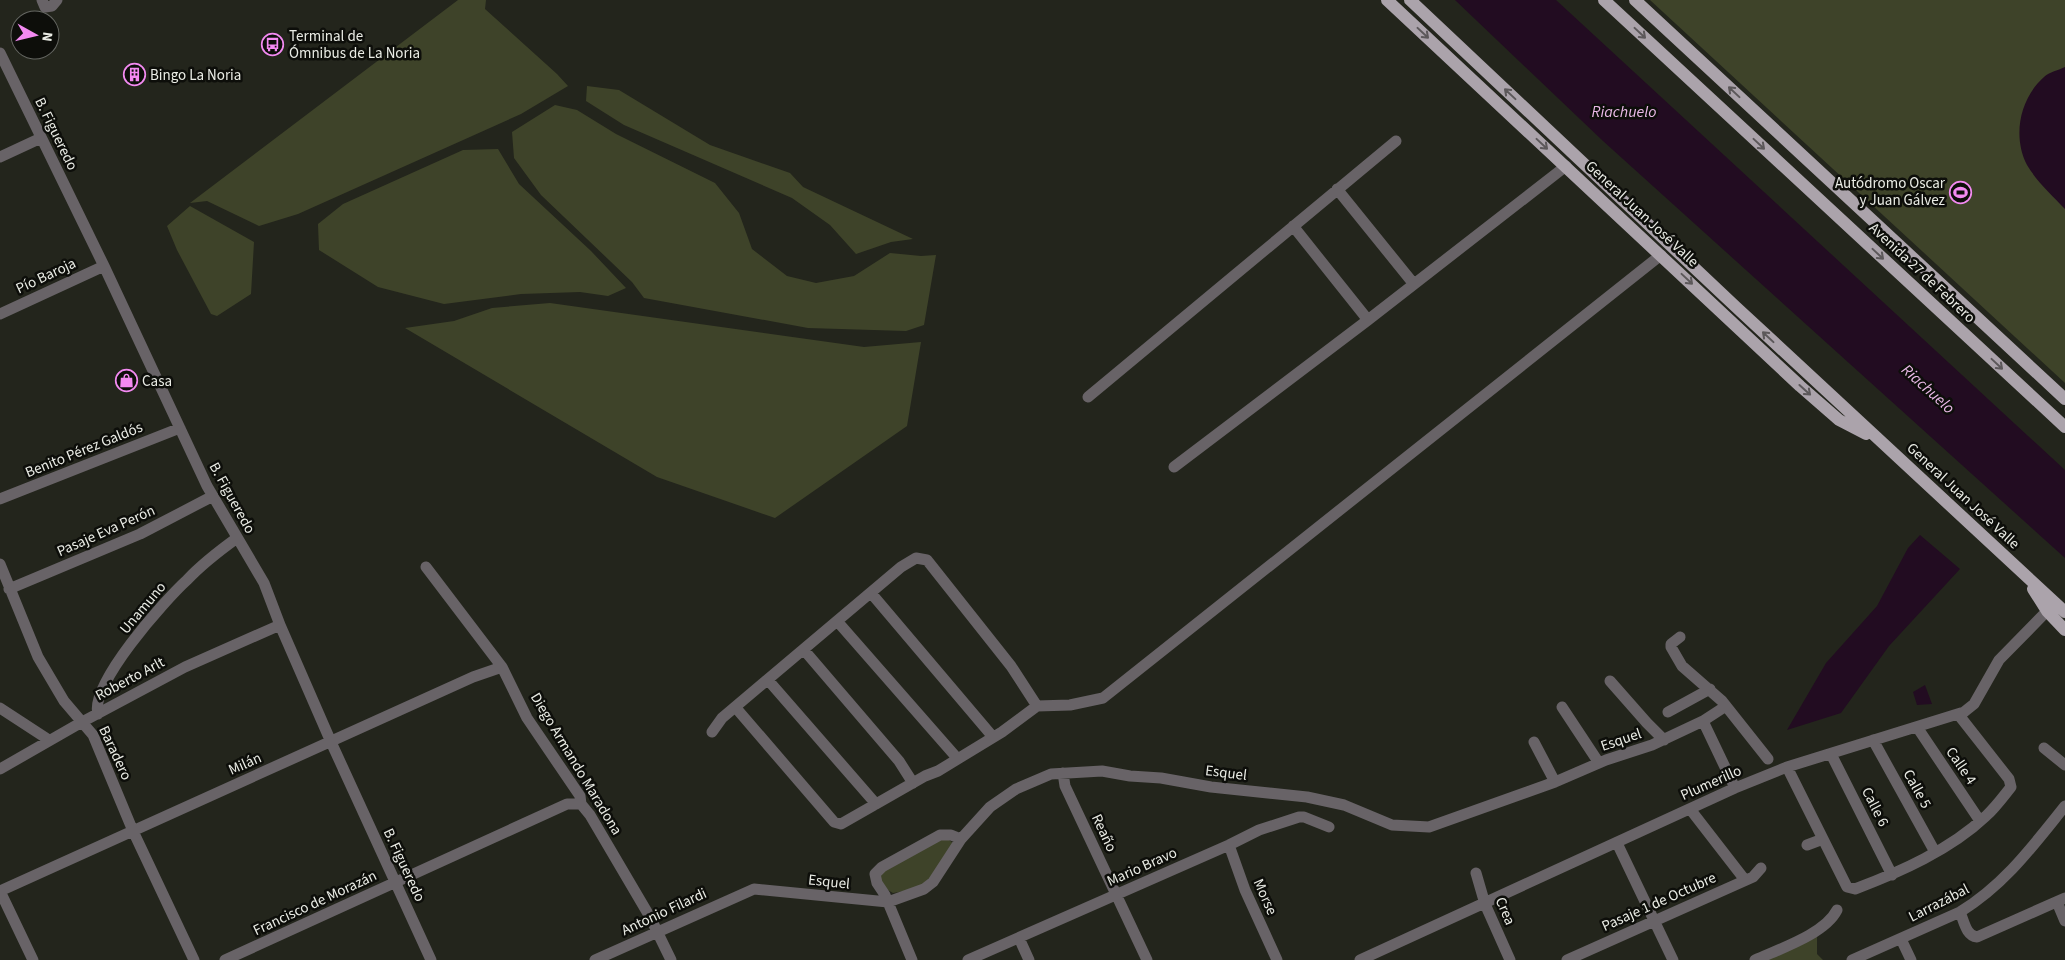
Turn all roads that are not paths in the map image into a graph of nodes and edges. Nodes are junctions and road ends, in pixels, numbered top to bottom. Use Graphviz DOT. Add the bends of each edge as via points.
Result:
graph roads {
  1 [pos="58,0"];
  2 [pos="1387,0"];
  3 [pos="1410,0"];
  4 [pos="1604,0"];
  5 [pos="1635,0"];
  6 [pos="44,4"];
  7 [pos="0,52"];
  8 [pos="41,138"];
  9 [pos="1396,141"];
  10 [pos="0,157"];
  11 [pos="1566,166"];
  12 [pos="1337,189"];
  13 [pos="1293,226"];
  14 [pos="1661,254"];
  15 [pos="104,266"];
  16 [pos="1413,283"];
  17 [pos="0,314"];
  18 [pos="1368,320"];
  19 [pos="1088,397"];
  20 [pos="2065,399"];
  21 [pos="2065,427"];
  22 [pos="180,428"];
  23 [pos="1881,442"];
  24 [pos="1174,467"];
  25 [pos="213,496"];
  26 [pos="0,500"];
  27 [pos="237,538"];
  28 [pos="0,564"];
  29 [pos="426,567"];
  30 [pos="2024,574"];
  31 [pos="9,589"];
  32 [pos="871,593"];
  33 [pos="2048,611"];
  34 [pos="2065,612"];
  35 [pos="838,621"];
  36 [pos="280,625"];
  37 [pos="2065,630"];
  38 [pos="1680,636"];
  39 [pos="804,650"];
  40 [pos="502,667"];
  41 [pos="768,680"];
  42 [pos="1610,681"];
  43 [pos="1710,689"];
  44 [pos="1037,706"];
  45 [pos="1726,706"];
  46 [pos="1562,707"];
  47 [pos="0,708"];
  48 [pos="736,708"];
  49 [pos="1668,712"];
  50 [pos="98,714"];
  51 [pos="1958,714"];
  52 [pos="1703,721"];
  53 [pos="82,722"];
  54 [pos="1917,727"];
  55 [pos="712,732"];
  56 [pos="993,737"];
  57 [pos="49,740"];
  58 [pos="1664,740"];
  59 [pos="1873,740"];
  60 [pos="331,742"];
  61 [pos="1534,742"];
  62 [pos="2044,748"];
  63 [pos="1831,754"];
  64 [pos="957,758"];
  65 [pos="1768,759"];
  66 [pos="1599,763"];
  67 [pos="2065,765"];
  68 [pos="1787,767"];
  69 [pos="0,768"];
  70 [pos="1063,773"];
  71 [pos="1555,782"];
  72 [pos="913,783"];
  73 [pos="1735,788"];
  74 [pos="581,804"];
  75 [pos="876,804"];
  76 [pos="2065,806"];
  77 [pos="1690,809"];
  78 [pos="1980,821"];
  79 [pos="1329,827"];
  80 [pos="132,831"];
  81 [pos="961,839"];
  82 [pos="1823,839"];
  83 [pos="1617,843"];
  84 [pos="1807,845"];
  85 [pos="1229,846"];
  86 [pos="1935,852"];
  87 [pos="1761,868"];
  88 [pos="1476,873"];
  89 [pos="1892,875"];
  90 [pos="1745,880"];
  91 [pos="396,882"];
  92 [pos="0,891"];
  93 [pos="746,891"];
  94 [pos="1117,894"];
  95 [pos="2061,900"];
  96 [pos="888,902"];
  97 [pos="1485,904"];
  98 [pos="1838,910"];
  99 [pos="1960,912"];
  100 [pos="1655,920"];
  101 [pos="2065,922"];
  102 [pos="658,931"];
  103 [pos="1019,938"];
  104 [pos="1901,938"];
  105 [pos="33,960"];
  106 [pos="194,960"];
  107 [pos="226,960"];
  108 [pos="431,960"];
  109 [pos="595,960"];
  110 [pos="671,960"];
  111 [pos="912,960"];
  112 [pos="968,960"];
  113 [pos="1029,960"];
  114 [pos="1147,960"];
  115 [pos="1277,960"];
  116 [pos="1360,960"];
  117 [pos="1510,960"];
  118 [pos="1567,960"];
  119 [pos="1673,960"];
  120 [pos="1755,960"];
  121 [pos="1852,960"];
  122 [pos="1911,960"];
  1 -- 6 [label="street" via="52,6"];
  2 -- 11 [label="main road, General Juan José Valle, one-way"];
  23 -- 3 [label="main road, General Juan José Valle, one-way"];
  4 -- 21 [label="main road, Avenida 27 de Febrero, one-way"];
  20 -- 5 [label="main road, Avenida 27 de Febrero, one-way"];
  7 -- 8 [label="street, B. Figueredo"];
  8 -- 10 [label="street"];
  8 -- 15 [label="street, B. Figueredo"];
  9 -- 12 [label="street"];
  11 -- 14 [label="main road, General Juan José Valle"];
  11 -- 16 [label="street"];
  12 -- 13 [label="street"];
  12 -- 16 [label="street"];
  13 -- 18 [label="street"];
  13 -- 19 [label="street"];
  14 -- 23 [label="main road, General Juan José Valle, one-way" via="1839,420"];
  14 -- 44 [label="street" via="1109,694 1070,705"];
  15 -- 17 [label="street, Pío Baroja"];
  15 -- 22 [label="street, B. Figueredo"];
  16 -- 18 [label="street"];
  18 -- 24 [label="street"];
  22 -- 25 [label="street, B. Figueredo"];
  22 -- 26 [label="street, Benito Pérez Galdós"];
  23 -- 30 [label="main road, General Juan José Valle"];
  25 -- 27 [label="street, B. Figueredo"];
  25 -- 31 [label="street, Pasaje Eva Perón" via="140,534"];
  27 -- 36 [label="street, B. Figueredo" via="271,596"];
  27 -- 50 [label="street, Unamuno" via="186,581 138,635 100,692 96,708"];
  28 -- 31 [label="street, Baradero"];
  29 -- 40 [label="street, Diego Armando Maradona"];
  30 -- 33 [label="main road, General Juan José Valle"];
  30 -- 34 [label="main road, General Juan José Valle"];
  31 -- 53 [label="street, Baradero" via="56,690"];
  32 -- 35 [label="street"];
  32 -- 44 [label="street" via="909,562 916,558 927,560 1010,666"];
  32 -- 56 [label="street"];
  33 -- 37 [label="main road, General Juan José Valle"];
  33 -- 51 [label="street, Plumerillo" via="1999,660 1974,704"];
  35 -- 39 [label="street"];
  35 -- 64 [label="street"];
  36 -- 50 [label="street, Roberto Arlt" via="185,667"];
  36 -- 60 [label="street, B. Figueredo"];
  38 -- 43 [label="street" via="1670,647 1682,666"];
  39 -- 41 [label="street"];
  39 -- 72 [label="street" via="900,760"];
  40 -- 60 [label="street, Milán"];
  40 -- 74 [label="street, Diego Armando Maradona" via="527,718 576,790"];
  41 -- 48 [label="street"];
  41 -- 75 [label="street"];
  42 -- 58 [label="street"];
  43 -- 45 [label="street"];
  43 -- 49 [label="street"];
  44 -- 56 [label="street"];
  45 -- 52 [label="street, Esquel"];
  45 -- 65 [label="street"];
  46 -- 66 [label="street"];
  47 -- 57 [label="street"];
  48 -- 55 [label="street" via="722,718"];
  48 -- 75 [label="street" via="834,822 841,824"];
  50 -- 53 [label="street, Roberto Arlt"];
  51 -- 54 [label="street, Plumerillo"];
  51 -- 78 [label="street" via="2009,779 2011,787"];
  52 -- 58 [label="street, Esquel"];
  52 -- 73 [label="street"];
  53 -- 57 [label="street, Roberto Arlt"];
  53 -- 80 [label="street, Baradero" via="93,735"];
  54 -- 59 [label="street, Plumerillo"];
  54 -- 78 [label="street, Calle 4"];
  56 -- 64 [label="street"];
  57 -- 69 [label="street, Roberto Arlt"];
  58 -- 66 [label="street, Esquel"];
  59 -- 63 [label="street, Plumerillo"];
  59 -- 86 [label="street, Calle 5"];
  60 -- 80 [label="street, Milán"];
  60 -- 91 [label="street, B. Figueredo"];
  61 -- 71 [label="street"];
  62 -- 67 [label="street"];
  63 -- 68 [label="street, Plumerillo"];
  63 -- 89 [label="street, Calle 6"];
  64 -- 72 [label="street"];
  66 -- 71 [label="street, Esquel"];
  68 -- 73 [label="street, Plumerillo"];
  68 -- 82 [label="street"];
  70 -- 71 [label="street, Esquel" via="1112,772 1308,797 1344,805 1392,825 1415,828 1436,826"];
  70 -- 81 [label="street, Esquel" via="1042,776 1005,796 990,807"];
  70 -- 94 [label="street, Reaño" via="1065,786"];
  72 -- 75 [label="street"];
  73 -- 77 [label="street, Plumerillo"];
  74 -- 91 [label="street, Francisco de Morazán" via="567,804"];
  74 -- 102 [label="street, Diego Armando Maradona"];
  76 -- 99 [label="street, Larrazábal" via="2002,882"];
  77 -- 83 [label="street, Plumerillo"];
  77 -- 90 [label="street"];
  78 -- 86 [label="street"];
  79 -- 85 [label="street, Mario Bravo" via="1299,817"];
  80 -- 92 [label="street, Milán"];
  80 -- 106 [label="street, Baradero"];
  81 -- 96 [label="street, Esquel" via="928,886"];
  81 -- 96 [label="street" via="940,835 879,869 875,879"];
  82 -- 84 [label="street"];
  82 -- 89 [label="street" via="1847,887 1855,889"];
  83 -- 97 [label="street, Plumerillo"];
  83 -- 100 [label="street"];
  85 -- 94 [label="street, Mario Bravo"];
  85 -- 115 [label="street, Morse"];
  86 -- 89 [label="street"];
  87 -- 90 [label="street, Pasaje 1 de Octubre"];
  88 -- 97 [label="street, Crea"];
  90 -- 100 [label="street, Pasaje 1 de Octubre"];
  91 -- 107 [label="street, Francisco de Morazán"];
  91 -- 108 [label="street, B. Figueredo"];
  92 -- 105 [label="street"];
  93 -- 96 [label="street, Esquel" via="762,888"];
  93 -- 102 [label="street, Antonio Filardi"];
  94 -- 103 [label="street, Mario Bravo"];
  94 -- 114 [label="street, Reaño"];
  95 -- 99 [label="street" via="1977,937 1969,933"];
  95 -- 101 [label="street"];
  96 -- 111 [label="street"];
  97 -- 116 [label="street, Plumerillo"];
  97 -- 117 [label="street, Crea"];
  98 -- 120 [label="street" via="1821,927 1793,944"];
  99 -- 104 [label="street, Larrazábal"];
  100 -- 118 [label="street, Pasaje 1 de Octubre"];
  100 -- 119 [label="street"];
  102 -- 109 [label="street, Antonio Filardi"];
  102 -- 110 [label="street, Diego Armando Maradona"];
  103 -- 112 [label="street, Mario Bravo"];
  103 -- 113 [label="street"];
  104 -- 121 [label="street, Larrazábal"];
  104 -- 122 [label="street"];
}
